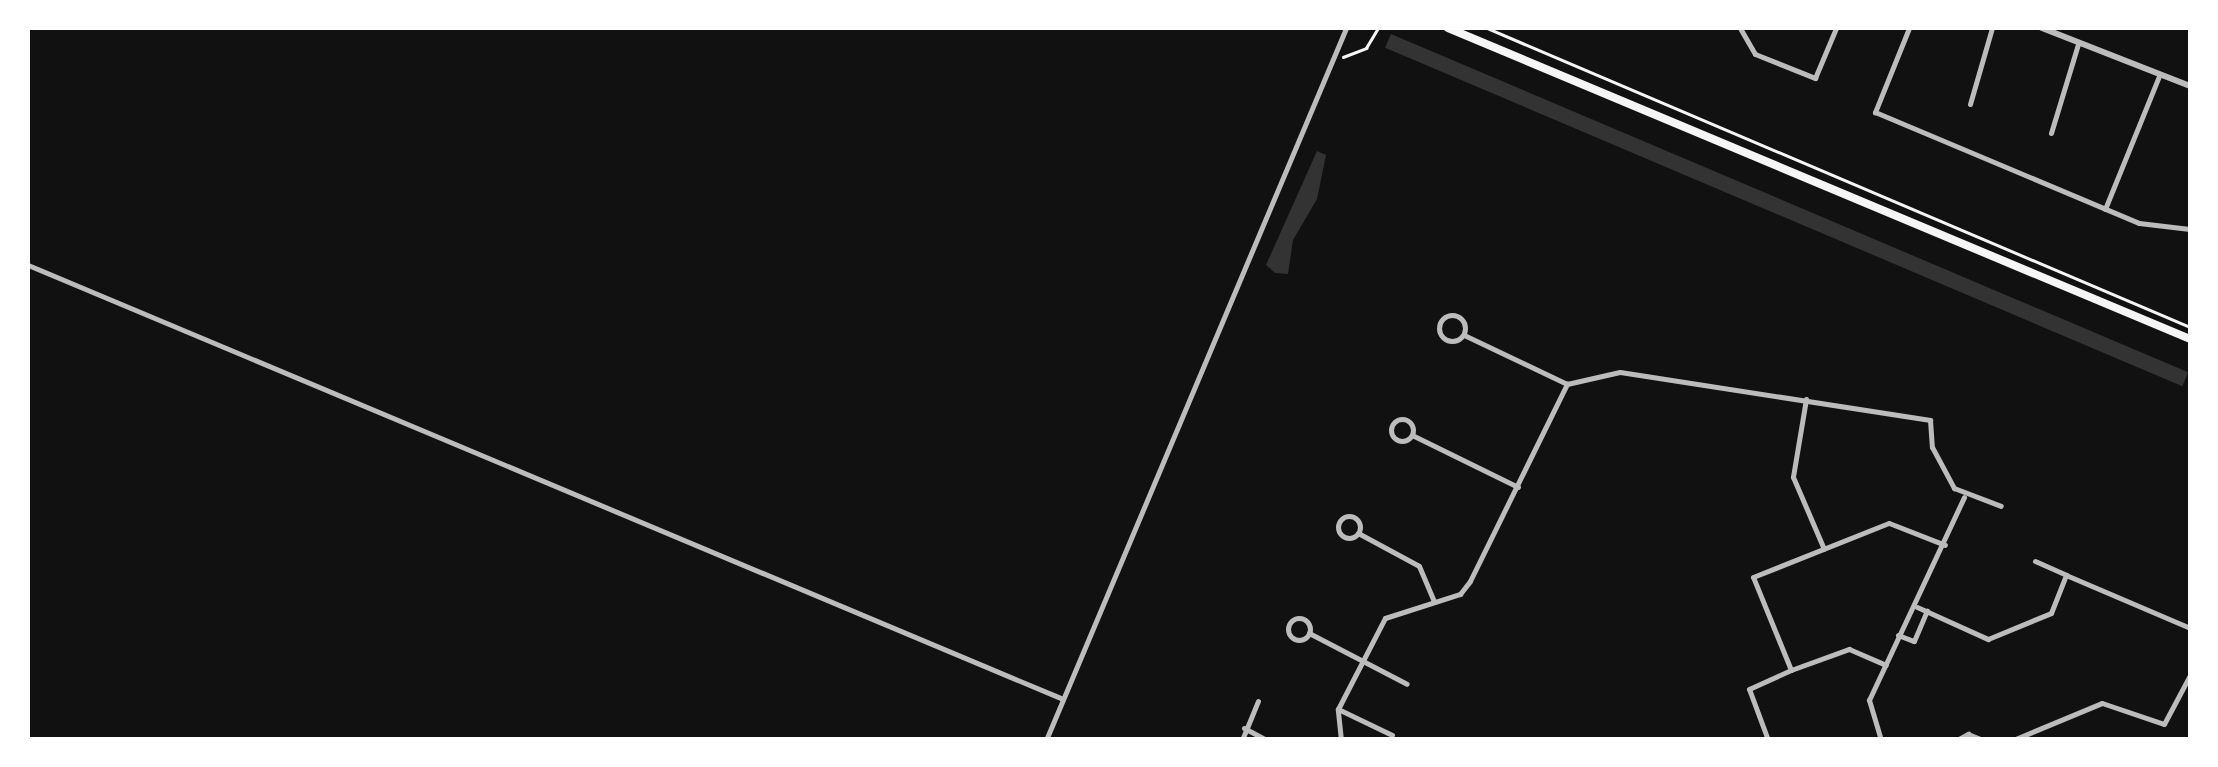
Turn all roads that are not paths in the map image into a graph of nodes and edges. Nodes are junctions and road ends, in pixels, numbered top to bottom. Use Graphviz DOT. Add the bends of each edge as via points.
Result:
graph roads {
  1 [pos="1448,28"];
  2 [pos="1740,28"];
  3 [pos="1836,28"];
  4 [pos="1909,28"];
  5 [pos="1992,28"];
  6 [pos="2042,28"];
  7 [pos="1344,29"];
  8 [pos="2078,44"];
  9 [pos="2159,76"];
  10 [pos="2190,86"];
  11 [pos="1970,104"];
  12 [pos="2051,133"];
  13 [pos="2105,208"];
  14 [pos="2190,229"];
  15 [pos="28,265"];
  16 [pos="1464,335"];
  17 [pos="2190,339"];
  18 [pos="1567,384"];
  19 [pos="1806,399"];
  20 [pos="1412,435"];
  21 [pos="1518,487"];
  22 [pos="1964,497"];
  23 [pos="2001,506"];
  24 [pos="1358,533"];
  25 [pos="1945,545"];
  26 [pos="1824,548"];
  27 [pos="2036,561"];
  28 [pos="2066,575"];
  29 [pos="1434,602"];
  30 [pos="1917,607"];
  31 [pos="1926,611"];
  32 [pos="2190,628"];
  33 [pos="1309,633"];
  34 [pos="1898,635"];
  35 [pos="1361,662"];
  36 [pos="1886,665"];
  37 [pos="1792,670"];
  38 [pos="2190,675"];
  39 [pos="1406,684"];
  40 [pos="1063,700"];
  41 [pos="1258,700"];
  42 [pos="1338,709"];
  43 [pos="1244,728"];
  44 [pos="1392,736"];
  45 [pos="1046,740"];
  46 [pos="1242,740"];
  47 [pos="1267,740"];
  48 [pos="1341,740"];
  49 [pos="1768,740"];
  50 [pos="1881,740"];
  51 [pos="1957,740"];
  52 [pos="1983,740"];
  53 [pos="2013,740"];
  1 -- 17 [label="main road"];
  2 -- 3 [label="street" via="1756,54 1815,78"];
  4 -- 13 [label="street" via="1875,112"];
  5 -- 11 [label="street"];
  6 -- 8 [label="street"];
  7 -- 40 [label="street"];
  8 -- 9 [label="street"];
  8 -- 12 [label="street"];
  9 -- 10 [label="street"];
  9 -- 13 [label="street"];
  13 -- 14 [label="street" via="2139,223"];
  15 -- 40 [label="street"];
  16 -- 16 [label="street" via="1444,338 1442,322 1459,318"];
  16 -- 18 [label="street"];
  18 -- 19 [label="street" via="1620,372"];
  18 -- 21 [label="street"];
  19 -- 22 [label="street" via="1930,420 1939,468"];
  19 -- 26 [label="street" via="1794,477"];
  20 -- 20 [label="street" via="1408,420 1393,423 1396,439"];
  20 -- 21 [label="street"];
  21 -- 29 [label="street" via="1470,581 1460,594"];
  22 -- 23 [label="street"];
  22 -- 25 [label="street"];
  24 -- 24 [label="street" via="1354,517 1339,522 1344,536"];
  24 -- 29 [label="street" via="1420,566"];
  25 -- 26 [label="street" via="1889,522"];
  25 -- 30 [label="street"];
  26 -- 37 [label="street" via="1754,577"];
  27 -- 28 [label="street"];
  28 -- 31 [label="street" via="2050,613 1988,638"];
  28 -- 32 [label="street"];
  29 -- 35 [label="street" via="1385,618"];
  30 -- 31 [label="street"];
  30 -- 34 [label="street" via="1908,611"];
  31 -- 34 [label="street" via="1914,641"];
  33 -- 33 [label="street" via="1294,638 1289,624 1305,620"];
  33 -- 35 [label="street"];
  34 -- 36 [label="street"];
  35 -- 39 [label="street"];
  35 -- 42 [label="street"];
  36 -- 37 [label="street" via="1848,649"];
  36 -- 50 [label="street" via="1869,700"];
  37 -- 49 [label="street" via="1749,690"];
  38 -- 53 [label="street" via="2164,724 2102,703"];
  40 -- 45 [label="street"];
  41 -- 43 [label="street"];
  42 -- 44 [label="street"];
  42 -- 48 [label="street"];
  43 -- 46 [label="street"];
  43 -- 47 [label="street"];
  51 -- 52 [label="street" via="1968,734"];
}
